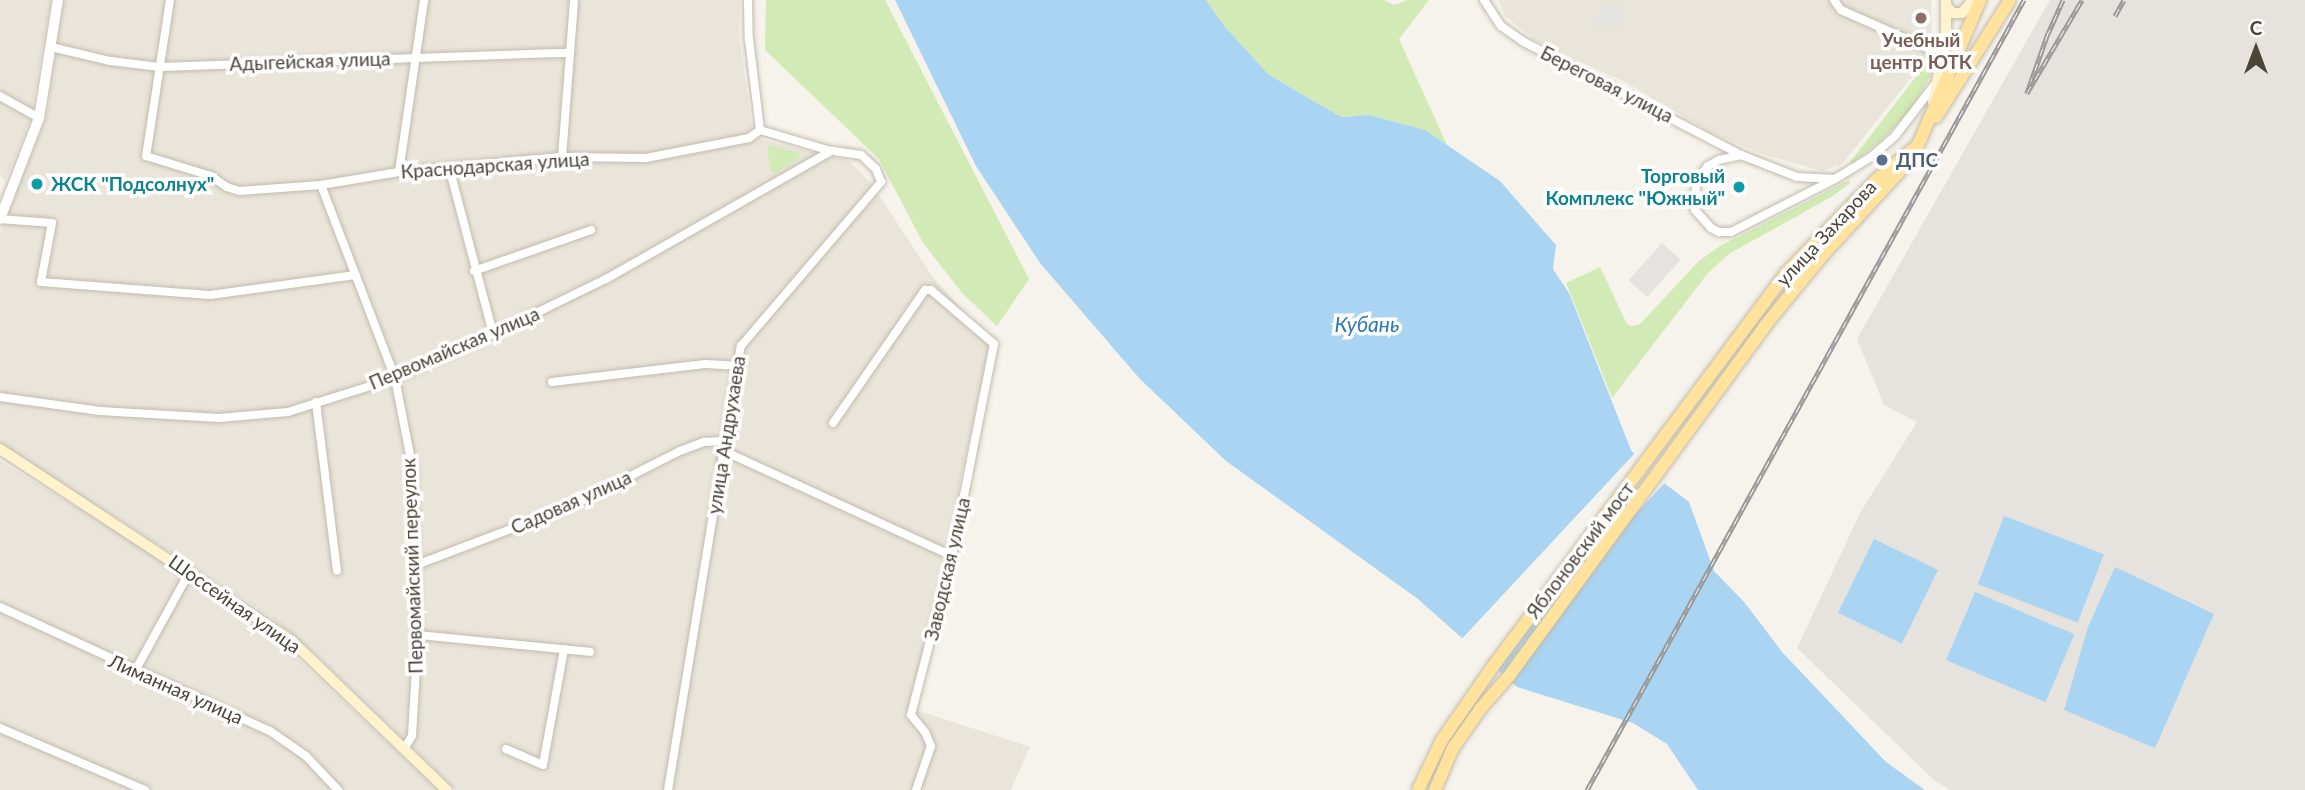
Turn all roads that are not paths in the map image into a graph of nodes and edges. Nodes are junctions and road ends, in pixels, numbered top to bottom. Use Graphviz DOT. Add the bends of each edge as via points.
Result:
graph roads {
  1 [pos="58,0"];
  2 [pos="170,0"];
  3 [pos="424,0"];
  4 [pos="574,0"];
  5 [pos="748,0"];
  6 [pos="1484,0"];
  7 [pos="1834,0"];
  8 [pos="1973,0"];
  9 [pos="1980,0"];
  10 [pos="2010,0"];
  11 [pos="1947,3"];
  12 [pos="1966,29"];
  13 [pos="1947,36"];
  14 [pos="1986,40"];
  15 [pos="51,47"];
  16 [pos="570,53"];
  17 [pos="1943,55"];
  18 [pos="417,56"];
  19 [pos="1957,57"];
  20 [pos="1975,58"];
  21 [pos="160,67"];
  22 [pos="1936,84"];
  23 [pos="0,96"];
  24 [pos="40,118"];
  25 [pos="761,130"];
  26 [pos="1926,132"];
  27 [pos="831,151"];
  28 [pos="1741,155"];
  29 [pos="562,157"];
  30 [pos="1907,157"];
  31 [pos="449,167"];
  32 [pos="399,172"];
  33 [pos="1790,174"];
  34 [pos="1835,179"];
  35 [pos="321,186"];
  36 [pos="1794,198"];
  37 [pos="0,219"];
  38 [pos="591,230"];
  39 [pos="474,271"];
  40 [pos="356,275"];
  41 [pos="1753,318"];
  42 [pos="1764,327"];
  43 [pos="493,334"];
  44 [pos="738,366"];
  45 [pos="395,378"];
  46 [pos="552,382"];
  47 [pos="0,397"];
  48 [pos="316,402"];
  49 [pos="833,423"];
  50 [pos="725,446"];
  51 [pos="0,449"];
  52 [pos="952,556"];
  53 [pos="416,565"];
  54 [pos="190,571"];
  55 [pos="337,571"];
  56 [pos="0,607"];
  57 [pos="418,635"];
  58 [pos="564,649"];
  59 [pos="590,652"];
  60 [pos="135,671"];
  61 [pos="0,728"];
  62 [pos="404,749"];
  63 [pos="506,749"];
  64 [pos="145,790"];
  65 [pos="338,790"];
  66 [pos="447,790"];
  67 [pos="668,790"];
  68 [pos="916,790"];
  69 [pos="1418,790"];
  70 [pos="1435,790"];
  1 -- 15 [label="street"];
  2 -- 21 [label="street"];
  3 -- 18 [label="street"];
  4 -- 16 [label="street"];
  5 -- 25 [label="street"];
  6 -- 28 [label="street, Береговая улица" via="1501,26 1524,42"];
  7 -- 17 [label="street" via="1841,10"];
  8 -- 11 [label="main road" via="1962,13 1953,13"];
  9 -- 12 [label="main road, улица Захарова"];
  10 -- 14 [label="main road, улица Захарова"];
  11 -- 13 [label="main road"];
  12 -- 14 [label="main road" via="1974,40"];
  12 -- 19 [label="main road, улица Захарова"];
  13 -- 17 [label="main road"];
  13 -- 19 [label="main road"];
  14 -- 20 [label="main road, улица Захарова"];
  15 -- 21 [label="street, Адыгейская улица"];
  15 -- 24 [label="street"];
  16 -- 18 [label="street, Адыгейская улица"];
  16 -- 29 [label="street"];
  17 -- 22 [label="main road"];
  18 -- 21 [label="street, Адыгейская улица"];
  18 -- 32 [label="street"];
  19 -- 20 [label="main road"];
  19 -- 26 [label="main road, улица Захарова"];
  20 -- 26 [label="main road, улица Захарова"];
  21 -- 35 [label="street, Краснодарская улица" via="146,156 211,176 239,191"];
  22 -- 26 [label="main road"];
  22 -- 34 [label="street" via="1895,136"];
  23 -- 24 [label="street"];
  24 -- 37 [label="street"];
  25 -- 27 [label="street, улица Андрухаева"];
  25 -- 29 [label="street, Краснодарская улица" via="749,138 646,158"];
  26 -- 30 [label="main road, улица Захарова"];
  27 -- 43 [label="street, Первомайская улица" via="606,279"];
  27 -- 44 [label="street, улица Андрухаева" via="860,155 876,169 881,182 741,346"];
  28 -- 33 [label="street, Береговая улица"];
  28 -- 36 [label="street" via="1708,166 1696,183 1695,210 1711,228 1731,232"];
  29 -- 31 [label="street, Краснодарская улица"];
  30 -- 41 [label="main road, улица Захарова" via="1876,180 1786,273"];
  30 -- 42 [label="main road, улица Захарова" via="1899,172"];
  31 -- 32 [label="street, Краснодарская улица"];
  31 -- 39 [label="street"];
  32 -- 35 [label="street, Краснодарская улица"];
  33 -- 34 [label="street, Береговая улица"];
  33 -- 36 [label="street" via="1796,184"];
  34 -- 36 [label="street"];
  35 -- 40 [label="street, Первомайский переулок"];
  37 -- 40 [label="street" via="52,223 41,282 211,295"];
  38 -- 39 [label="street"];
  39 -- 43 [label="street"];
  40 -- 45 [label="street, Первомайский переулок"];
  41 -- 69 [label="main road, Яблоновский мост" via="1487,676 1442,740"];
  42 -- 70 [label="main road, Яблоновский мост" via="1481,708 1453,748"];
  43 -- 45 [label="street, Первомайская улица"];
  44 -- 46 [label="street" via="705,364"];
  44 -- 50 [label="street, улица Андрухаева"];
  45 -- 48 [label="street, Первомайская улица"];
  45 -- 53 [label="street, Первомайский переулок" via="413,471"];
  47 -- 48 [label="street, Первомайская улица" via="100,411 219,418 288,412"];
  48 -- 55 [label="street"];
  49 -- 52 [label="street, Заводская улица" via="925,290 931,290 991,340 994,344"];
  50 -- 52 [label="street"];
  50 -- 53 [label="street, Садовая улица" via="704,442 680,451 571,506"];
  50 -- 67 [label="street, улица Андрухаева"];
  51 -- 54 [label="main road, Шоссейная улица"];
  52 -- 68 [label="street, Заводская улица" via="911,715 931,746"];
  53 -- 57 [label="street, Первомайский переулок"];
  54 -- 60 [label="street"];
  54 -- 62 [label="main road, Шоссейная улица" via="292,641"];
  56 -- 60 [label="street, Лиманная улица"];
  57 -- 58 [label="street"];
  57 -- 62 [label="street, Первомайский переулок" via="412,736"];
  58 -- 59 [label="street"];
  58 -- 63 [label="street" via="543,765"];
  60 -- 65 [label="street, Лиманная улица" via="271,731 306,757"];
  61 -- 64 [label="street"];
  62 -- 66 [label="main road, Шоссейная улица"];
}
